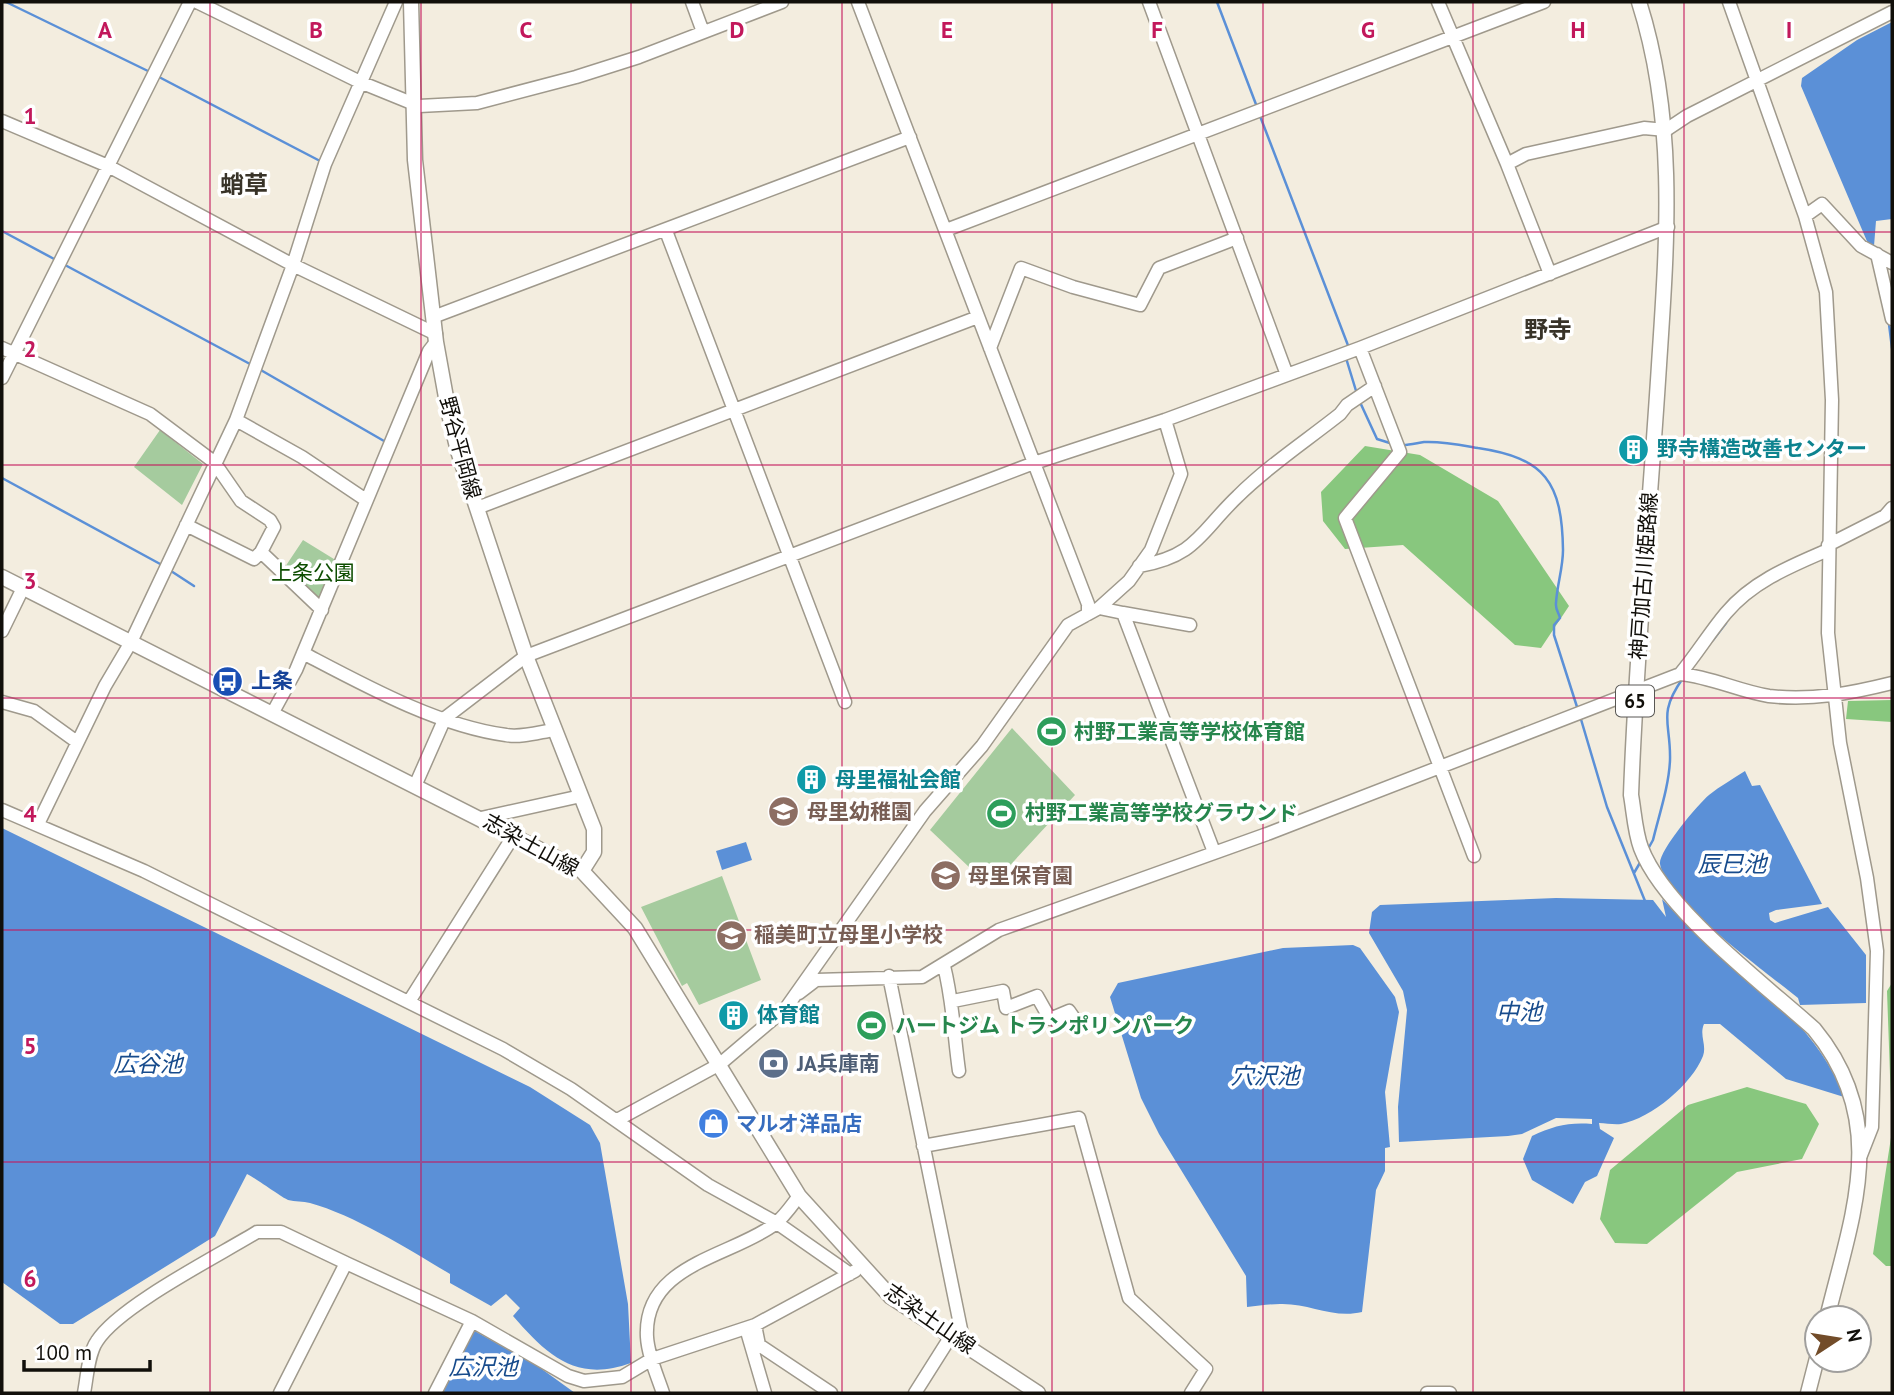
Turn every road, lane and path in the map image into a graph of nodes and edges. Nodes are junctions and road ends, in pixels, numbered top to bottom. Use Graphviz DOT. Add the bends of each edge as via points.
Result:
graph roads {
  1 [pos="190,2"];
  2 [pos="197,2"];
  3 [pos="396,2"];
  4 [pos="411,2"];
  5 [pos="692,2"];
  6 [pos="782,2"];
  7 [pos="858,2"];
  8 [pos="1149,2"];
  9 [pos="1438,2"];
  10 [pos="1544,2"];
  11 [pos="1639,2"];
  12 [pos="1729,2"];
  13 [pos="1892,12"];
  14 [pos="703,32"];
  15 [pos="1451,38"];
  16 [pos="1757,80"];
  17 [pos="360,82"];
  18 [pos="413,103"];
  19 [pos="2,121"];
  20 [pos="1666,130"];
  21 [pos="1199,133"];
  22 [pos="909,137"];
  23 [pos="1507,164"];
  24 [pos="108,166"];
  25 [pos="1805,216"];
  26 [pos="1668,227"];
  27 [pos="946,230"];
  28 [pos="666,231"];
  29 [pos="1237,238"];
  30 [pos="1877,254"];
  31 [pos="1892,263"];
  32 [pos="293,265"];
  33 [pos="1550,274"];
  34 [pos="433,317"];
  35 [pos="978,317"];
  36 [pos="1892,319"];
  37 [pos="436,338"];
  38 [pos="990,348"];
  39 [pos="1360,348"];
  40 [pos="8,351"];
  41 [pos="1287,374"];
  42 [pos="2,378"];
  43 [pos="1375,386"];
  44 [pos="734,410"];
  45 [pos="236,420"];
  46 [pos="1165,421"];
  47 [pos="214,462"];
  48 [pos="1034,463"];
  49 [pos="366,500"];
  50 [pos="477,508"];
  51 [pos="1892,508"];
  52 [pos="186,525"];
  53 [pos="1828,547"];
  54 [pos="261,552"];
  55 [pos="789,556"];
  56 [pos="1139,566"];
  57 [pos="2,577"];
  58 [pos="23,588"];
  59 [pos="322,610"];
  60 [pos="1093,611"];
  61 [pos="1123,613"];
  62 [pos="1190,625"];
  63 [pos="2,631"];
  64 [pos="131,642"];
  65 [pos="303,653"];
  66 [pos="526,656"];
  67 [pos="1680,674"];
  68 [pos="1892,683"];
  69 [pos="1635,692"];
  70 [pos="1836,697"];
  71 [pos="2,702"];
  72 [pos="845,702"];
  73 [pos="272,714"];
  74 [pos="445,718"];
  75 [pos="554,730"];
  76 [pos="77,742"];
  77 [pos="1440,768"];
  78 [pos="415,786"];
  79 [pos="580,796"];
  80 [pos="2,810"];
  81 [pos="481,818"];
  82 [pos="38,824"];
  83 [pos="514,835"];
  84 [pos="1214,852"];
  85 [pos="1474,856"];
  86 [pos="582,871"];
  87 [pos="944,966"];
  88 [pos="890,976"];
  89 [pos="799,993"];
  90 [pos="410,1000"];
  91 [pos="953,1000"];
  92 [pos="1078,1024"];
  93 [pos="720,1065"];
  94 [pos="959,1071"];
  95 [pos="617,1120"];
  96 [pos="923,1146"];
  97 [pos="1861,1155"];
  98 [pos="799,1196"];
  99 [pos="777,1223"];
  100 [pos="346,1263"];
  101 [pos="856,1270"];
  102 [pos="1830,1304"];
  103 [pos="472,1321"];
  104 [pos="750,1326"];
  105 [pos="951,1336"];
  106 [pos="964,1344"];
  107 [pos="753,1351"];
  108 [pos="652,1359"];
  109 [pos="1813,1374"];
  110 [pos="84,1393"];
  111 [pos="280,1393"];
  112 [pos="435,1393"];
  113 [pos="663,1393"];
  114 [pos="765,1393"];
  115 [pos="816,1393"];
  116 [pos="831,1393"];
  117 [pos="915,1393"];
  118 [pos="1038,1393"];
  119 [pos="1191,1393"];
  120 [pos="1427,1393"];
  121 [pos="1450,1393"];
  122 [pos="1808,1393"];
  1 -- 24 [label="street"];
  2 -- 17 [label="street"];
  3 -- 17 [label="street"];
  4 -- 18 [label="main road, 野谷平岡線"];
  5 -- 14 [label="street"];
  6 -- 14 [label="street"];
  7 -- 22 [label="street"];
  8 -- 21 [label="street"];
  9 -- 15 [label="street"];
  10 -- 15 [label="street"];
  11 -- 20 [label="main road, 神戸加古川姫路線 / 65" via="1652,43"];
  12 -- 16 [label="street"];
  13 -- 16 [label="street"];
  14 -- 18 [label="street" via="637,58 477,103"];
  15 -- 21 [label="street"];
  15 -- 23 [label="street"];
  16 -- 20 [label="street"];
  16 -- 25 [label="street"];
  17 -- 18 [label="street"];
  17 -- 32 [label="street" via="325,164"];
  18 -- 34 [label="main road, 野谷平岡線"];
  19 -- 24 [label="street"];
  20 -- 23 [label="street" via="1631,131 1526,155"];
  20 -- 26 [label="main road, 神戸加古川姫路線 / 65"];
  21 -- 27 [label="street"];
  21 -- 29 [label="street"];
  22 -- 27 [label="street"];
  22 -- 28 [label="street"];
  23 -- 33 [label="street"];
  24 -- 32 [label="street"];
  24 -- 40 [label="street"];
  25 -- 30 [label="street" via="1822,204 1861,246"];
  25 -- 53 [label="street" via="1826,292 1832,400"];
  26 -- 33 [label="street"];
  26 -- 69 [label="main road, 神戸加古川姫路線 / 65"];
  27 -- 35 [label="street"];
  28 -- 34 [label="street"];
  28 -- 44 [label="street"];
  29 -- 38 [label="street" via="1159,268 1140,305 1021,268"];
  29 -- 41 [label="street"];
  30 -- 31 [label="street"];
  30 -- 36 [label="street"];
  32 -- 37 [label="street"];
  32 -- 45 [label="street"];
  33 -- 39 [label="street"];
  34 -- 37 [label="main road, 野谷平岡線"];
  35 -- 38 [label="street"];
  35 -- 44 [label="street"];
  37 -- 49 [label="street"];
  37 -- 50 [label="main road, 野谷平岡線" via="449,414"];
  38 -- 48 [label="street"];
  39 -- 41 [label="street"];
  39 -- 43 [label="street"];
  40 -- 42 [label="street"];
  40 -- 47 [label="street" via="150,414"];
  41 -- 46 [label="street"];
  43 -- 56 [label="street" via="1238,496 1205,535 1168,561"];
  43 -- 77 [label="street" via="1400,452 1345,518"];
  44 -- 50 [label="street"];
  44 -- 55 [label="street"];
  45 -- 47 [label="street"];
  45 -- 49 [label="street"];
  46 -- 48 [label="street"];
  46 -- 56 [label="street" via="1181,474 1151,550"];
  47 -- 52 [label="street"];
  47 -- 54 [label="street" via="241,501 274,527"];
  48 -- 55 [label="street"];
  48 -- 60 [label="street"];
  49 -- 59 [label="street"];
  50 -- 66 [label="main road, 野谷平岡線"];
  51 -- 53 [label="street"];
  52 -- 54 [label="street" via="254,559"];
  52 -- 64 [label="street"];
  53 -- 67 [label="street" via="1756,586 1726,613"];
  53 -- 70 [label="street" via="1828,633"];
  54 -- 59 [label="street"];
  55 -- 66 [label="street"];
  55 -- 72 [label="street"];
  56 -- 60 [label="street" via="1129,581"];
  57 -- 58 [label="main road, 志染土山線"];
  58 -- 63 [label="street"];
  58 -- 64 [label="main road, 志染土山線"];
  59 -- 65 [label="street"];
  60 -- 61 [label="street"];
  60 -- 89 [label="street" via="1068,625 982,746 925,811"];
  61 -- 62 [label="street"];
  61 -- 84 [label="street"];
  64 -- 73 [label="main road, 志染土山線"];
  64 -- 76 [label="street"];
  65 -- 73 [label="street"];
  65 -- 74 [label="street"];
  66 -- 74 [label="street"];
  66 -- 75 [label="main road, 野谷平岡線"];
  67 -- 69 [label="street"];
  67 -- 70 [label="street" via="1705,676 1769,695"];
  68 -- 70 [label="street"];
  69 -- 77 [label="street"];
  69 -- 97 [label="main road, 神戸加古川姫路線 / 65" via="1631,795 1641,847 1687,915 1829,1047 1858,1122"];
  70 -- 97 [label="street" via="1877,951 1872,1127"];
  71 -- 76 [label="street" via="34,711"];
  73 -- 78 [label="main road, 志染土山線"];
  74 -- 75 [label="street" via="508,736"];
  74 -- 78 [label="street"];
  75 -- 79 [label="main road, 野谷平岡線"];
  76 -- 82 [label="street"];
  77 -- 84 [label="street"];
  77 -- 85 [label="street"];
  78 -- 81 [label="main road, 志染土山線"];
  79 -- 81 [label="street"];
  79 -- 86 [label="main road, 野谷平岡線" via="595,840 594,852"];
  80 -- 82 [label="street"];
  81 -- 83 [label="main road, 志染土山線"];
  82 -- 90 [label="street"];
  83 -- 86 [label="main road, 志染土山線"];
  83 -- 90 [label="street"];
  84 -- 87 [label="street" via="999,930"];
  86 -- 93 [label="main road, 志染土山線" via="635,928"];
  87 -- 88 [label="street" via="922,977"];
  87 -- 91 [label="street"];
  88 -- 89 [label="street" via="816,980"];
  88 -- 96 [label="street"];
  89 -- 93 [label="street"];
  90 -- 95 [label="street" via="503,1049"];
  91 -- 92 [label="street" via="1003,991 1006,1008 1037,996 1050,1019 1069,1011"];
  91 -- 94 [label="street"];
  93 -- 95 [label="street"];
  93 -- 98 [label="main road, 志染土山線"];
  95 -- 99 [label="street" via="708,1185"];
  96 -- 106 [label="street"];
  96 -- 119 [label="street" via="1079,1118 1129,1298 1206,1369"];
  97 -- 102 [label="main road, 神戸加古川姫路線 / 65" via="1857,1195"];
  98 -- 99 [label="street"];
  98 -- 101 [label="main road, 志染土山線"];
  99 -- 101 [label="street"];
  99 -- 108 [label="street" via="677,1274 649,1317"];
  100 -- 103 [label="street"];
  100 -- 110 [label="street" via="281,1232 257,1232 105,1329 94,1344"];
  100 -- 111 [label="street"];
  101 -- 104 [label="street"];
  101 -- 105 [label="main road, 志染土山線"];
  103 -- 108 [label="street" via="584,1381 622,1377"];
  103 -- 112 [label="street"];
  104 -- 107 [label="street"];
  104 -- 108 [label="street"];
  104 -- 116 [label="street" via="759,1345"];
  105 -- 106 [label="main road, 志染土山線"];
  105 -- 117 [label="street"];
  106 -- 118 [label="main road, 志染土山線"];
  107 -- 114 [label="street"];
  107 -- 115 [label="street"];
  108 -- 113 [label="street"];
  109 -- 122 [label="main road"];
  120 -- 121 [label="street"];
}
